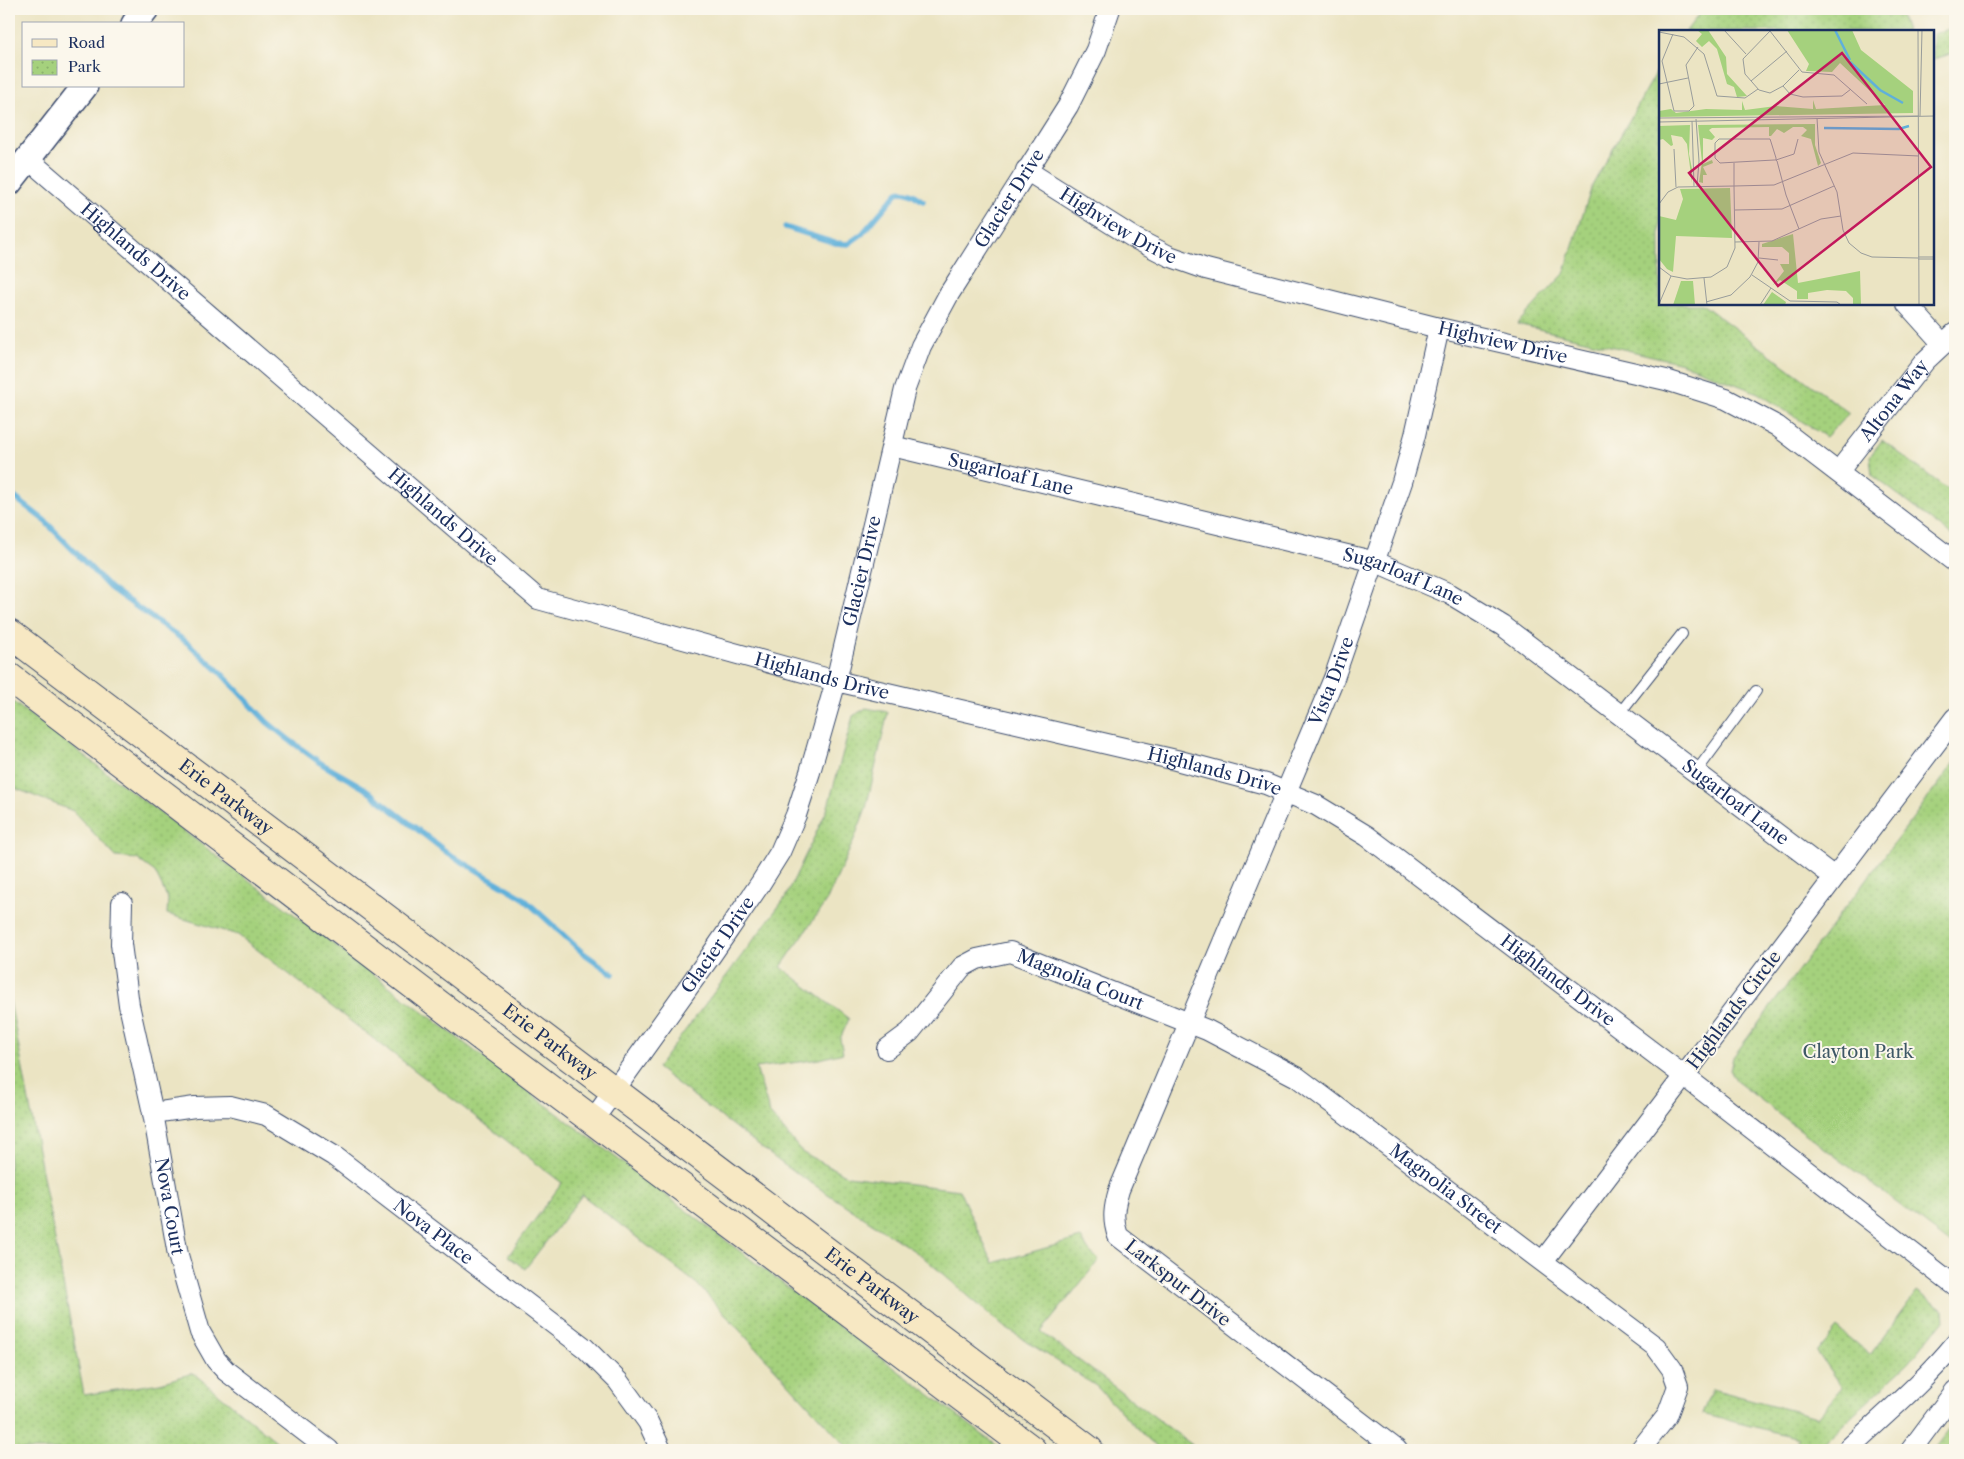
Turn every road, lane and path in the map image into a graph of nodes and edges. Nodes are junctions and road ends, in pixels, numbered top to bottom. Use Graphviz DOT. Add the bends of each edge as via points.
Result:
graph roads {
  1 [pos="133,9"];
  2 [pos="146,9"];
  3 [pos="1110,9"];
  4 [pos="134,22"];
  5 [pos="136,22"];
  6 [pos="83,88"];
  7 [pos="28,159"];
  8 [pos="1026,170"];
  9 [pos="9,183"];
  10 [pos="1908,305"];
  11 [pos="1439,328"];
  12 [pos="1949,338"];
  13 [pos="892,446"];
  14 [pos="1838,472"];
  15 [pos="1376,562"];
  16 [pos="1955,562"];
  17 [pos="9,633"];
  18 [pos="1682,634"];
  19 [pos="9,677"];
  20 [pos="836,681"];
  21 [pos="1756,691"];
  22 [pos="1619,714"];
  23 [pos="1955,718"];
  24 [pos="1696,772"];
  25 [pos="1287,791"];
  26 [pos="1834,877"];
  27 [pos="122,903"];
  28 [pos="1189,1023"];
  29 [pos="887,1049"];
  30 [pos="1684,1076"];
  31 [pos="614,1091"];
  32 [pos="153,1113"];
  33 [pos="593,1120"];
  34 [pos="1543,1261"];
  35 [pos="1955,1286"];
  36 [pos="1955,1344"];
  37 [pos="1955,1391"];
  38 [pos="329,1450"];
  39 [pos="661,1450"];
  40 [pos="1032,1450"];
  41 [pos="1089,1450"];
  42 [pos="1396,1450"];
  43 [pos="1640,1450"];
  44 [pos="1847,1450"];
  45 [pos="1911,1450"];
  1 -- 4 [label="lane"];
  2 -- 5 [label="street"];
  3 -- 8 [label="street, Glacier Drive" via="1096,50 1068,106"];
  6 -- 7 [label="street"];
  7 -- 9 [label="street"];
  7 -- 20 [label="street, Highlands Drive" via="538,599"];
  8 -- 11 [label="street, Highview Drive" via="1134,238 1169,256 1206,269"];
  8 -- 13 [label="street, Glacier Drive" via="949,294 921,346 905,389"];
  10 -- 12 [label="street"];
  11 -- 14 [label="street, Highview Drive" via="1666,380 1726,399 1777,426"];
  11 -- 15 [label="street, Vista Drive" via="1415,435"];
  12 -- 14 [label="street, Altona Way" via="1925,361"];
  13 -- 15 [label="street, Sugarloaf Lane"];
  13 -- 20 [label="street, Glacier Drive"];
  14 -- 16 [label="street, Highview Drive"];
  15 -- 22 [label="street, Sugarloaf Lane" via="1450,594 1503,626"];
  15 -- 25 [label="street, Vista Drive" via="1334,678"];
  17 -- 31 [label="main road, Erie Parkway"];
  18 -- 22 [label="lane"];
  19 -- 33 [label="main road, Erie Parkway"];
  20 -- 25 [label="street, Highlands Drive" via="1176,760"];
  20 -- 31 [label="street, Glacier Drive" via="796,815 780,852"];
  21 -- 24 [label="lane"];
  22 -- 24 [label="street, Sugarloaf Lane"];
  23 -- 26 [label="street, Highlands Circle"];
  24 -- 26 [label="street, Sugarloaf Lane"];
  25 -- 28 [label="street, Vista Drive"];
  25 -- 30 [label="street, Highlands Drive" via="1367,836"];
  26 -- 30 [label="street, Highlands Circle"];
  27 -- 32 [label="street, Nova Court" via="120,944 129,1006"];
  28 -- 29 [label="street, Magnolia Court" via="1010,952 977,959 962,967 910,1032"];
  28 -- 34 [label="street, Magnolia Street" via="1297,1077"];
  28 -- 42 [label="street, Larkspur Drive" via="1119,1190 1114,1208 1118,1236"];
  30 -- 34 [label="street"];
  30 -- 35 [label="street, Highlands Circle"];
  31 -- 33 [label="street, Glacier Drive"];
  31 -- 41 [label="main road, Erie Parkway"];
  32 -- 38 [label="street, Nova Court" via="178,1255 200,1332 226,1371"];
  32 -- 39 [label="street, Nova Place" via="230,1106 266,1116 334,1156 585,1348 618,1381 648,1422"];
  33 -- 40 [label="main road, Erie Parkway"];
  34 -- 43 [label="street, Magnolia Street" via="1656,1347 1672,1369 1678,1386 1667,1416"];
  36 -- 44 [label="street" via="1905,1398"];
  37 -- 45 [label="street"];
}
